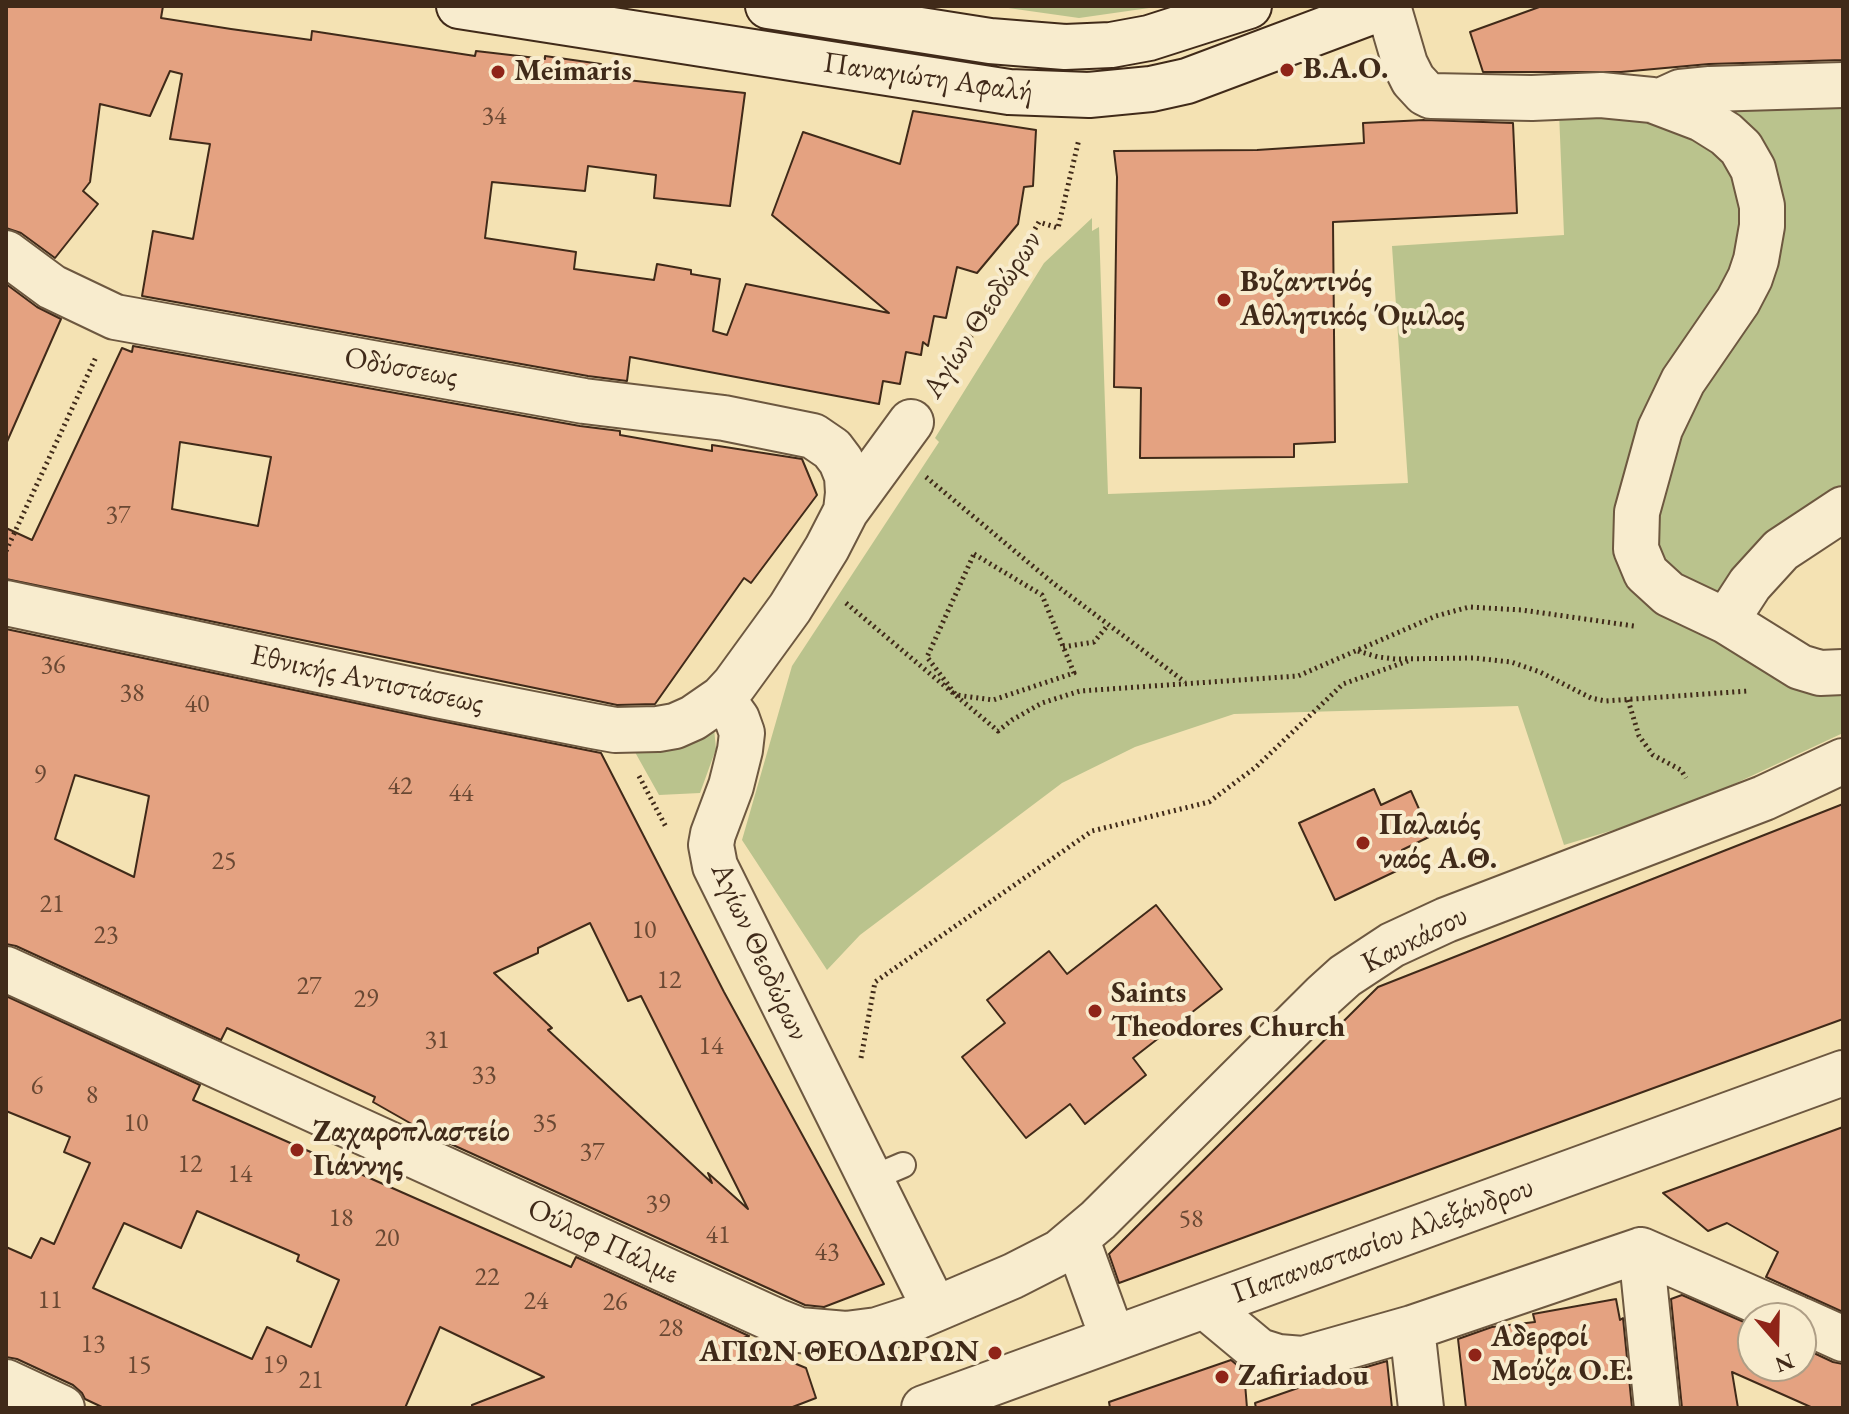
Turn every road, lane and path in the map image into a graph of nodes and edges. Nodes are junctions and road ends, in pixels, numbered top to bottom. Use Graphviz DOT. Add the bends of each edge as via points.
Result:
graph roads {
  1 [pos="459,6"];
  2 [pos="768,6"];
  3 [pos="1249,6"];
  4 [pos="1387,6"];
  5 [pos="1843,85"];
  6 [pos="1658,102"];
  7 [pos="1080,131"];
  8 [pos="6,253"];
  9 [pos="111,326"];
  10 [pos="901,435"];
  11 [pos="1843,509"];
  12 [pos="846,511"];
  13 [pos="6,551"];
  14 [pos="811,574"];
  15 [pos="6,603"];
  16 [pos="1726,621"];
  17 [pos="1108,625"];
  18 [pos="1643,627"];
  19 [pos="1063,647"];
  20 [pos="1358,651"];
  21 [pos="1413,659"];
  22 [pos="1843,672"];
  23 [pos="1187,683"];
  24 [pos="1748,691"];
  25 [pos="722,698"];
  26 [pos="1628,700"];
  27 [pos="1843,761"];
  28 [pos="632,763"];
  29 [pos="1688,781"];
  30 [pos="672,838"];
  31 [pos="6,969"];
  32 [pos="859,1069"];
  33 [pos="1843,1073"];
  34 [pos="1077,1240"];
  35 [pos="1641,1250"];
  36 [pos="1759,1302"];
  37 [pos="1205,1306"];
  38 [pos="935,1309"];
  39 [pos="1817,1327"];
  40 [pos="1412,1328"];
  41 [pos="1113,1339"];
  42 [pos="1843,1339"];
  43 [pos="6,1382"];
  44 [pos="1027,1390"];
  45 [pos="62,1408"];
  46 [pos="924,1408"];
  47 [pos="1421,1408"];
  48 [pos="1657,1408"];
  1 -- 4 [label="street, Παναγιώτη Αφαλή" via="921,79 1076,95 1187,81"];
  2 -- 3 [label="street, Παναγιώτη Αφαλή" via="990,41 1065,47 1149,38"];
  4 -- 6 [label="street" via="1413,80 1431,96 1601,95"];
  5 -- 6 [label="street" via="1699,90"];
  6 -- 16 [label="street" via="1702,119 1735,141 1753,169 1762,206 1760,243 1750,278 1670,407 1637,512 1638,557 1652,580 1669,594"];
  7 -- 10 [label="path, Αγίων Θεοδώρων" via="1058,228 1039,222 962,351"];
  8 -- 9 [label="street, Οδύσσεως"];
  9 -- 12 [label="street, Οδύσσεως" via="724,418 813,436 841,461 848,485"];
  9 -- 13 [label="path"];
  10 -- 12 [label="street"];
  10 -- 17 [label="path" via="1010,548"];
  11 -- 16 [label="street" via="1768,561"];
  12 -- 14 [label="street"];
  14 -- 23 [label="path" via="998,731 1042,703 1080,691"];
  14 -- 25 [label="street"];
  15 -- 25 [label="street, Εθνικής Αντιστάσεως" via="615,730 675,726"];
  16 -- 22 [label="street" via="1800,667"];
  17 -- 19 [label="path" via="1094,642"];
  17 -- 23 [label="path"];
  18 -- 20 [label="path" via="1469,607"];
  19 -- 19 [label="path" via="1074,673 993,700 956,695 927,657 974,554 1042,595"];
  20 -- 21 [label="path"];
  20 -- 23 [label="path" via="1289,678"];
  21 -- 26 [label="path" via="1511,662 1591,698"];
  21 -- 32 [label="path" via="1343,684 1256,767 1209,802 1092,831 875,982"];
  24 -- 26 [label="path"];
  25 -- 38 [label="street, Αγίων Θεοδώρων" via="742,733 731,786 713,834 715,866 887,1172"];
  26 -- 29 [label="path" via="1639,736 1653,755 1681,770"];
  27 -- 34 [label="street, Καυκάσου" via="1720,816 1446,920 1367,960 1324,995"];
  28 -- 30 [label="path"];
  31 -- 38 [label="street, Ούλοφ Πάλμε" via="799,1330 877,1330"];
  33 -- 37 [label="street, Παπαναστασίου Αλεξάνδρου"];
  34 -- 38 [label="street, Ούλοφ Πάλμε" via="1037,1265"];
  34 -- 41 [label="street"];
  35 -- 36 [label="street"];
  35 -- 40 [label="street"];
  35 -- 48 [label="street"];
  37 -- 40 [label="street" via="1259,1351 1278,1357 1303,1359"];
  37 -- 41 [label="street, Παπαναστασίου Αλεξάνδρου"];
  39 -- 42 [label="street"];
  40 -- 47 [label="street"];
  41 -- 44 [label="street, Παπαναστασίου Αλεξάνδρου"];
  43 -- 45 [label="street"];
  44 -- 46 [label="street, Παπαναστασίου Αλεξάνδρου"];
}
